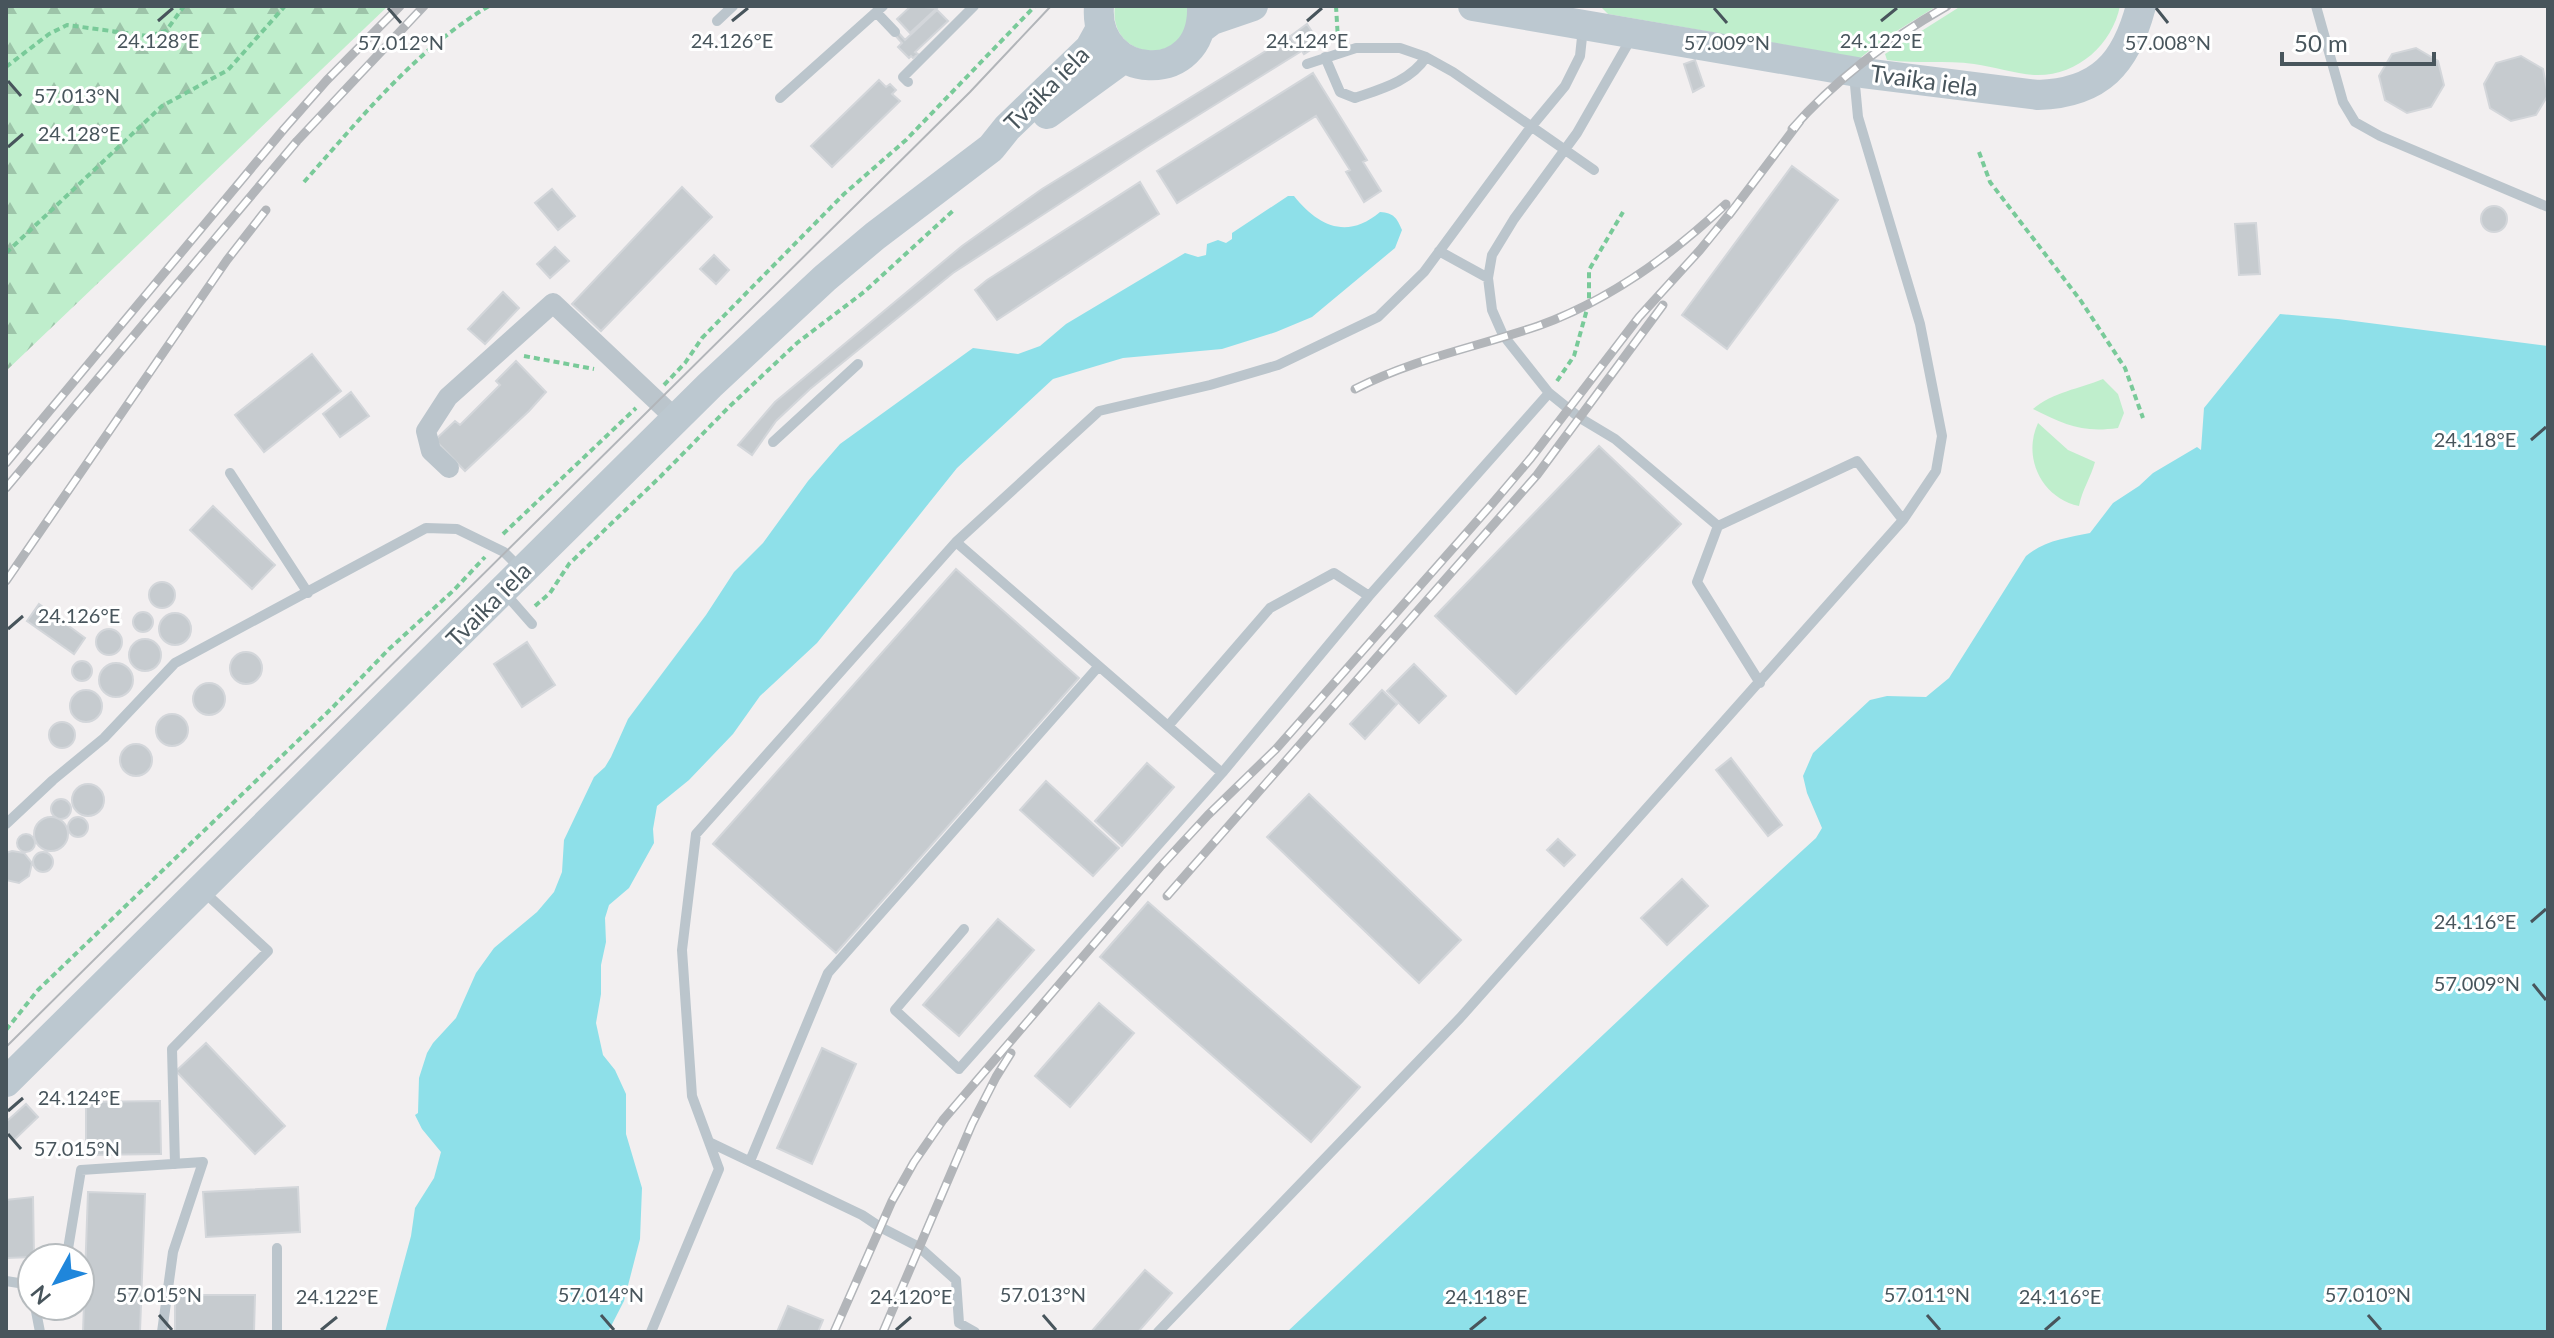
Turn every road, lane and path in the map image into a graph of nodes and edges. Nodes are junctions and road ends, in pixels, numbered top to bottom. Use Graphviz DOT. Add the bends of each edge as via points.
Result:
graph roads {
  1 [pos="184,6"];
  2 [pos="285,6"];
  3 [pos="489,6"];
  4 [pos="733,6"];
  5 [pos="974,6"];
  6 [pos="1035,6"];
  7 [pos="1253,6"];
  8 [pos="1336,6"];
  9 [pos="1473,6"];
  10 [pos="2141,6"];
  11 [pos="2316,6"];
  12 [pos="880,9"];
  13 [pos="1100,17"];
  14 [pos="1201,18"];
  15 [pos="717,21"];
  16 [pos="1583,26"];
  17 [pos="895,32"];
  18 [pos="1634,33"];
  19 [pos="1339,43"];
  20 [pos="1325,57"];
  21 [pos="1426,57"];
  22 [pos="1124,58"];
  23 [pos="1307,64"];
  24 [pos="6,67"];
  25 [pos="1863,73"];
  26 [pos="908,82"];
  27 [pos="780,98"];
  28 [pos="1531,127"];
  29 [pos="991,148"];
  30 [pos="1565,149"];
  31 [pos="1979,152"];
  32 [pos="1594,170"];
  33 [pos="304,182"];
  34 [pos="961,198"];
  35 [pos="2548,207"];
  36 [pos="1623,212"];
  37 [pos="1439,251"];
  38 [pos="6,253"];
  39 [pos="1488,278"];
  40 [pos="499,351"];
  41 [pos="858,364"];
  42 [pos="632,376"];
  43 [pos="1549,393"];
  44 [pos="652,395"];
  45 [pos="2143,418"];
  46 [pos="676,419"];
  47 [pos="773,442"];
  48 [pos="449,468"];
  49 [pos="230,473"];
  50 [pos="1903,520"];
  51 [pos="1718,526"];
  52 [pos="956,542"];
  53 [pos="493,547"];
  54 [pos="513,581"];
  55 [pos="308,593"];
  56 [pos="1369,596"];
  57 [pos="528,620"];
  58 [pos="1098,667"];
  59 [pos="1760,683"];
  60 [pos="1168,726"];
  61 [pos="1222,773"];
  62 [pos="6,824"];
  63 [pos="201,889"];
  64 [pos="964,929"];
  65 [pos="6,1030"];
  66 [pos="6,1082"];
  67 [pos="709,1142"];
  68 [pos="750,1161"];
  69 [pos="175,1164"];
  70 [pos="69,1242"];
  71 [pos="277,1248"];
  72 [pos="162,1332"];
  73 [pos="277,1332"];
  74 [pos="651,1332"];
  75 [pos="975,1332"];
  76 [pos="1158,1332"];
  1 -- 24 [label="path" via="166,31 148,36 67,25"];
  2 -- 38 [label="path" via="228,70 162,106"];
  3 -- 33 [label="path" via="409,67"];
  4 -- 15 [label="lane"];
  5 -- 26 [label="lane" via="903,77"];
  6 -- 44 [label="path" via="713,327"];
  7 -- 14 [label="street, Tvaika iela" via="1212,20"];
  8 -- 19 [label="path"];
  9 -- 16 [label="street, Tvaika iela"];
  10 -- 25 [label="street, Tvaika iela" via="2134,33 2114,67 2064,93 2038,95"];
  11 -- 35 [label="lane" via="2343,102 2355,122"];
  12 -- 17 [label="lane"];
  12 -- 27 [label="lane"];
  13 -- 22 [label="street, Tvaika iela" via="1106,41"];
  13 -- 29 [label="street, Tvaika iela" via="1090,48"];
  14 -- 22 [label="street, Tvaika iela" via="1190,49 1169,62 1145,66"];
  16 -- 18 [label="street, Tvaika iela"];
  16 -- 28 [label="lane" via="1576,68"];
  18 -- 25 [label="street, Tvaika iela"];
  18 -- 30 [label="lane"];
  20 -- 21 [label="lane" via="1381,47"];
  20 -- 21 [label="lane" via="1340,92 1355,98 1419,69"];
  20 -- 23 [label="lane"];
  21 -- 28 [label="lane"];
  22 -- 29 [label="street, Tvaika iela" via="1011,140"];
  25 -- 50 [label="lane" via="1855,85 1858,117 1920,324 1942,436 1936,471"];
  28 -- 30 [label="lane"];
  28 -- 37 [label="lane"];
  29 -- 46 [label="street, Tvaika iela" via="825,278"];
  30 -- 32 [label="lane"];
  30 -- 39 [label="lane" via="1492,255"];
  31 -- 45 [label="path" via="1990,182 2125,368"];
  34 -- 57 [label="path" via="864,292 797,343 730,406 569,564"];
  36 -- 43 [label="path" via="1589,270 1589,302 1574,356"];
  37 -- 39 [label="lane"];
  37 -- 52 [label="lane" via="1378,317 1340,337 1265,369 1099,411"];
  39 -- 43 [label="lane" via="1492,310 1503,335"];
  40 -- 42 [label="path"];
  40 -- 42 [label="street" via="553,303"];
  40 -- 48 [label="street" via="448,397 426,431 431,451"];
  41 -- 47 [label="lane"];
  42 -- 44 [label="street"];
  43 -- 51 [label="lane" via="1615,439"];
  43 -- 56 [label="lane"];
  44 -- 46 [label="street"];
  44 -- 53 [label="path"];
  46 -- 54 [label="street, Tvaika iela"];
  49 -- 55 [label="lane"];
  50 -- 51 [label="lane" via="1857,461"];
  50 -- 59 [label="lane"];
  51 -- 59 [label="lane" via="1697,582"];
  52 -- 58 [label="lane"];
  52 -- 67 [label="lane" via="696,834 682,950 692,1096"];
  53 -- 54 [label="lane" via="504,552"];
  53 -- 55 [label="lane" via="457,529 426,528"];
  53 -- 65 [label="path" via="38,990"];
  54 -- 57 [label="lane"];
  54 -- 63 [label="street, Tvaika iela"];
  55 -- 62 [label="lane" via="175,663 104,738"];
  56 -- 60 [label="lane" via="1334,573 1270,608"];
  56 -- 61 [label="lane"];
  58 -- 60 [label="lane"];
  58 -- 68 [label="lane" via="828,973"];
  59 -- 76 [label="lane" via="1460,1018"];
  60 -- 61 [label="lane"];
  61 -- 64 [label="lane" via="959,1069 895,1010"];
  63 -- 66 [label="street, Tvaika iela"];
  63 -- 69 [label="lane" via="268,951 172,1049"];
  67 -- 68 [label="lane"];
  67 -- 74 [label="lane" via="719,1169"];
  68 -- 75 [label="lane" via="919,1247 956,1280 959,1323"];
  69 -- 70 [label="lane" via="81,1170"];
  69 -- 72 [label="lane" via="203,1162 173,1252"];
  71 -- 73 [label="lane"];
}
